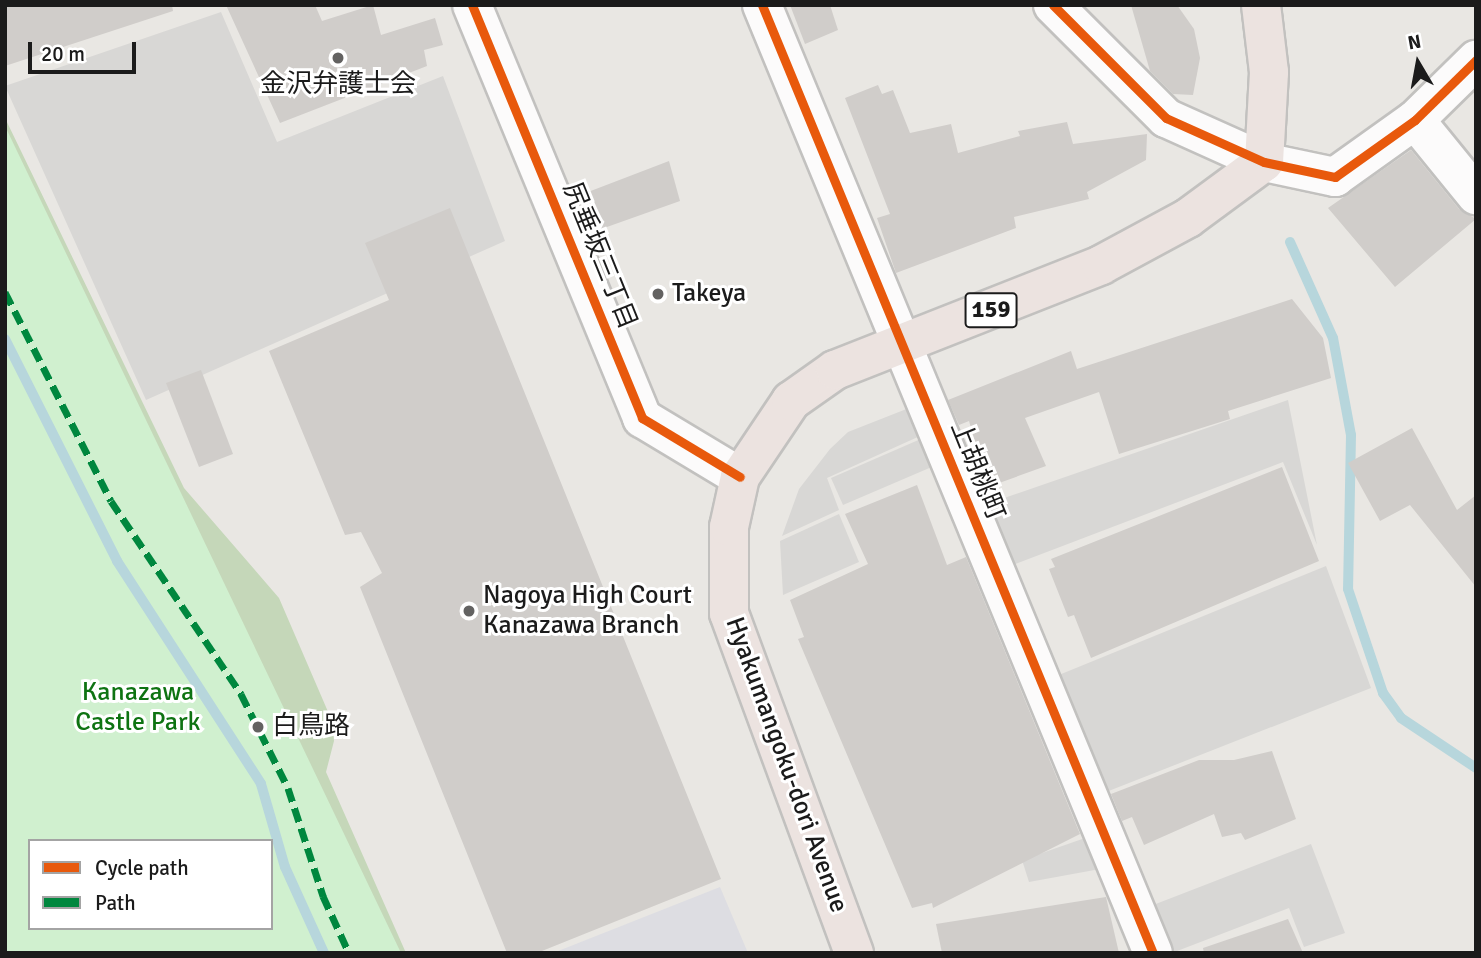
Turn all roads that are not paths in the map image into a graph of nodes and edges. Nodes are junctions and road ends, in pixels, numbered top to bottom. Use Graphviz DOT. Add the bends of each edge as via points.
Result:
graph roads {
  1 [pos="472,5"];
  2 [pos="762,5"];
  3 [pos="1052,5"];
  4 [pos="1261,5"];
  5 [pos="1476,60"];
  6 [pos="1415,120"];
  7 [pos="1264,162"];
  8 [pos="1476,195"];
  9 [pos="902,346"];
  10 [pos="740,477"];
  11 [pos="854,953"];
  12 [pos="1153,953"];
  1 -- 10 [label="street, 尻垂坂三丁目" via="642,418"];
  2 -- 9 [label="street, 上胡桃町"];
  3 -- 7 [label="street" via="1166,118"];
  4 -- 7 [label="highway" via="1269,72"];
  5 -- 6 [label="street"];
  6 -- 7 [label="street" via="1335,177"];
  6 -- 8 [label="street"];
  7 -- 9 [label="highway, Hyakumangoku-dori Avenue / 159" via="1188,218 1101,265"];
  9 -- 10 [label="highway, Hyakumangoku-dori Avenue / 159" via="835,370 791,401"];
  9 -- 12 [label="street, 上胡桃町"];
  10 -- 11 [label="highway, Hyakumangoku-dori Avenue / 159" via="729,527 729,613"];
}
